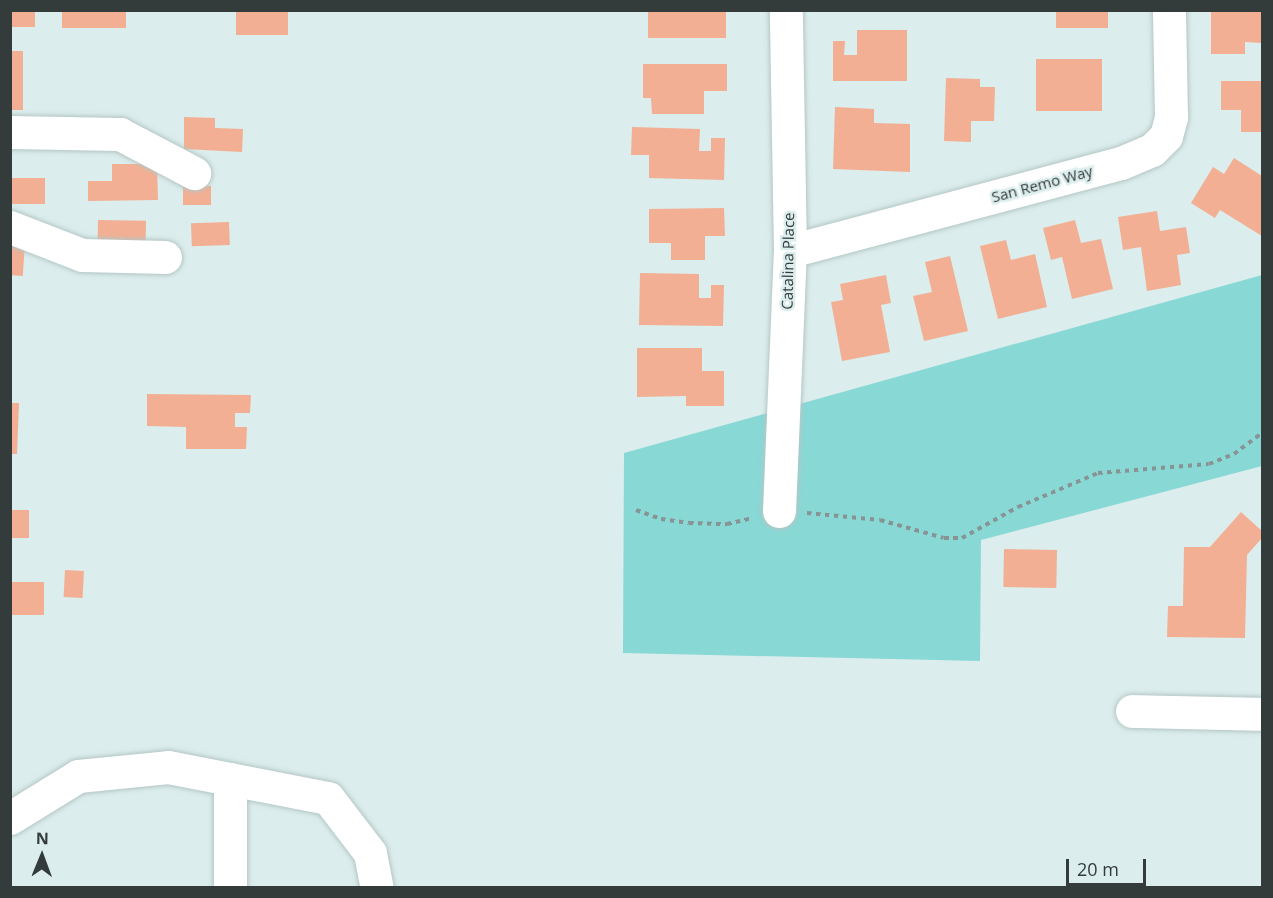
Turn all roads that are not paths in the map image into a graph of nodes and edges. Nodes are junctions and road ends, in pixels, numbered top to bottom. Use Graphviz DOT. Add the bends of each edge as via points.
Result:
graph roads {
  1 [pos="786,10"];
  2 [pos="1169,10"];
  3 [pos="10,132"];
  4 [pos="194,172"];
  5 [pos="10,227"];
  6 [pos="790,251"];
  7 [pos="165,257"];
  8 [pos="779,511"];
  9 [pos="1132,711"];
  10 [pos="1263,714"];
  11 [pos="230,779"];
  12 [pos="10,818"];
  13 [pos="230,888"];
  14 [pos="377,888"];
  1 -- 6 [label="street, Catalina Place"];
  2 -- 6 [label="street, San Remo Way" via="1171,117 1166,136 1152,150 1121,163"];
  3 -- 4 [label="street" via="120,134"];
  5 -- 7 [label="street" via="82,255"];
  6 -- 8 [label="street, Catalina Place"];
  9 -- 10 [label="street"];
  11 -- 12 [label="street" via="168,767 78,776"];
  11 -- 13 [label="street"];
  11 -- 14 [label="street" via="328,798 370,853"];
}
